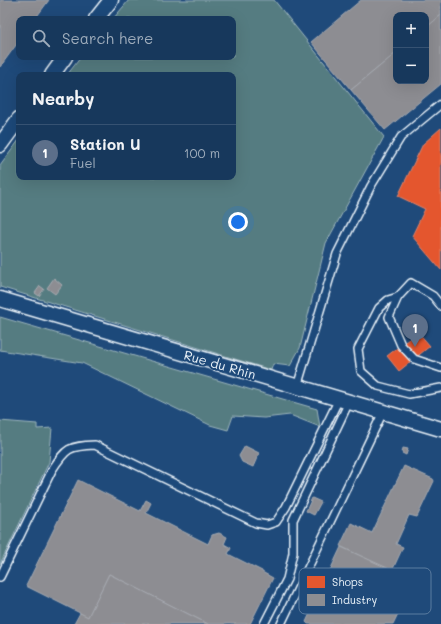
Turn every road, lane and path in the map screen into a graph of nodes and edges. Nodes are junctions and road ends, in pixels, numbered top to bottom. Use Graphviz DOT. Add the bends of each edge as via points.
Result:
graph roads {
  1 [pos="111,0"];
  2 [pos="98,16"];
  3 [pos="63,60"];
  4 [pos="54,72"];
  5 [pos="441,104"];
  6 [pos="16,123"];
  7 [pos="0,145"];
  8 [pos="398,297"];
  9 [pos="0,299"];
  10 [pos="441,306"];
  11 [pos="441,368"];
  12 [pos="297,387"];
  13 [pos="441,388"];
  14 [pos="344,401"];
  15 [pos="383,412"];
  16 [pos="441,429"];
  17 [pos="308,568"];
  18 [pos="0,577"];
  19 [pos="299,587"];
  20 [pos="264,624"];
  21 [pos="281,624"];
  1 -- 2 [label="street"];
  3 -- 4 [label="street"];
  5 -- 12 [label="lane" via="401,137 371,186 338,254"];
  6 -- 7 [label="street"];
  8 -- 10 [label="lane" via="411,283 433,296"];
  8 -- 11 [label="lane" via="389,317 401,345 414,359"];
  8 -- 13 [label="lane" via="388,300 379,308 358,349 361,371 378,386 409,394"];
  9 -- 12 [label="street, Rue du Rhin"];
  12 -- 14 [label="street, Rue du Rhin"];
  14 -- 15 [label="street, Rue du Rhin"];
  14 -- 18 [label="lane" via="286,507 276,522 267,525 256,523 95,446 77,446 62,453"];
  14 -- 20 [label="lane" via="293,520 293,553 287,579"];
  15 -- 16 [label="street, Rue du Rhin"];
  15 -- 17 [label="lane"];
  19 -- 21 [label="lane"];
}
